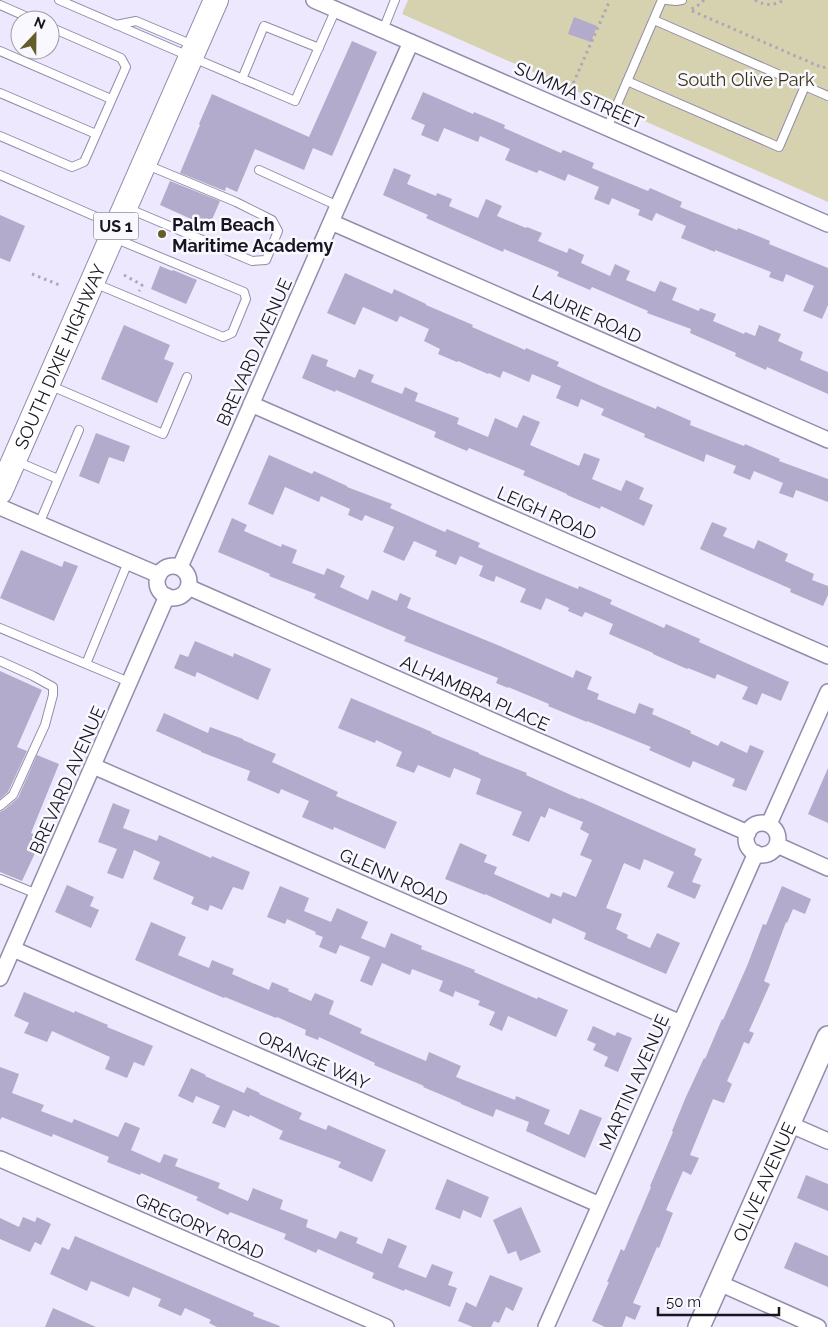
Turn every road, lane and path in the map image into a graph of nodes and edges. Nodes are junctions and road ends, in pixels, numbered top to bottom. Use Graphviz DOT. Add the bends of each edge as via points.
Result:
graph roads {
  1 [pos="59,0"];
  2 [pos="216,0"];
  3 [pos="314,0"];
  4 [pos="395,0"];
  5 [pos="610,0"];
  6 [pos="664,0"];
  7 [pos="682,0"];
  8 [pos="704,0"];
  9 [pos="755,0"];
  10 [pos="784,0"];
  11 [pos="336,9"];
  12 [pos="654,20"];
  13 [pos="116,25"];
  14 [pos="383,30"];
  15 [pos="60,31"];
  16 [pos="411,42"];
  17 [pos="319,48"];
  18 [pos="0,51"];
  19 [pos="193,52"];
  20 [pos="828,65"];
  21 [pos="242,79"];
  22 [pos="627,81"];
  23 [pos="805,86"];
  24 [pos="0,93"];
  25 [pos="568,96"];
  26 [pos="828,96"];
  27 [pos="111,99"];
  28 [pos="607,128"];
  29 [pos="96,134"];
  30 [pos="0,136"];
  31 [pos="144,164"];
  32 [pos="259,170"];
  33 [pos="0,174"];
  34 [pos="338,206"];
  35 [pos="331,222"];
  36 [pos="118,223"];
  37 [pos="828,224"];
  38 [pos="32,274"];
  39 [pos="124,275"];
  40 [pos="92,283"];
  41 [pos="62,286"];
  42 [pos="138,292"];
  43 [pos="187,377"];
  44 [pos="47,384"];
  45 [pos="252,404"];
  46 [pos="78,430"];
  47 [pos="828,440"];
  48 [pos="14,460"];
  49 [pos="58,479"];
  50 [pos="0,492"];
  51 [pos="0,507"];
  52 [pos="38,524"];
  53 [pos="128,562"];
  54 [pos="180,567"];
  55 [pos="159,575"];
  56 [pos="188,588"];
  57 [pos="167,596"];
  58 [pos="0,628"];
  59 [pos="828,656"];
  60 [pos="0,661"];
  61 [pos="86,664"];
  62 [pos="129,682"];
  63 [pos="828,692"];
  64 [pos="93,766"];
  65 [pos="0,806"];
  66 [pos="769,824"];
  67 [pos="748,833"];
  68 [pos="777,846"];
  69 [pos="756,853"];
  70 [pos="828,868"];
  71 [pos="0,878"];
  72 [pos="37,894"];
  73 [pos="13,949"];
  74 [pos="0,978"];
  75 [pos="681,1023"];
  76 [pos="828,1037"];
  77 [pos="789,1124"];
  78 [pos="828,1141"];
  79 [pos="0,1159"];
  80 [pos="600,1205"];
  81 [pos="719,1283"];
  82 [pos="386,1327"];
  83 [pos="546,1327"];
  84 [pos="699,1327"];
  85 [pos="818,1327"];
  1 -- 13 [label="lane"];
  2 -- 19 [label="main road, US 1"];
  3 -- 11 [label="street, SUMMA STREET"];
  4 -- 14 [label="lane"];
  5 -- 25 [label="path"];
  6 -- 7 [label="lane"];
  6 -- 12 [label="lane"];
  8 -- 20 [label="path" via="690,10 822,68"];
  9 -- 10 [label="path" via="768,5"];
  11 -- 14 [label="street, SUMMA STREET"];
  11 -- 17 [label="lane"];
  12 -- 22 [label="lane"];
  12 -- 23 [label="lane"];
  13 -- 19 [label="lane"];
  13 -- 19 [label="lane" via="136,21"];
  14 -- 16 [label="street, SUMMA STREET"];
  15 -- 27 [label="lane" via="122,58 126,67"];
  16 -- 28 [label="street, SUMMA STREET"];
  16 -- 34 [label="street, BREVARD AVENUE"];
  17 -- 21 [label="lane" via="295,101"];
  17 -- 21 [label="lane" via="264,26"];
  18 -- 27 [label="lane"];
  19 -- 21 [label="lane"];
  19 -- 31 [label="main road, SOUTH DIXIE HIGHWAY / US 1"];
  22 -- 23 [label="lane" via="779,147"];
  22 -- 28 [label="lane"];
  23 -- 26 [label="lane"];
  24 -- 29 [label="lane"];
  27 -- 29 [label="lane"];
  28 -- 37 [label="street, SUMMA STREET"];
  29 -- 30 [label="lane" via="84,162 72,167"];
  31 -- 36 [label="main road, SOUTH DIXIE HIGHWAY / US 1"];
  31 -- 36 [label="lane" via="272,220 278,231 266,260 252,261"];
  32 -- 34 [label="lane"];
  33 -- 36 [label="lane"];
  34 -- 35 [label="street, BREVARD AVENUE"];
  35 -- 45 [label="street, BREVARD AVENUE"];
  35 -- 47 [label="street, LAURIE ROAD"];
  36 -- 40 [label="main road, SOUTH DIXIE HIGHWAY / US 1"];
  36 -- 40 [label="lane" via="244,292 246,299 232,333 223,337"];
  38 -- 41 [label="path"];
  39 -- 42 [label="path" via="142,285"];
  40 -- 44 [label="main road, SOUTH DIXIE HIGHWAY / US 1"];
  43 -- 44 [label="lane" via="163,434"];
  44 -- 48 [label="main road, SOUTH DIXIE HIGHWAY / US 1"];
  45 -- 54 [label="street, BREVARD AVENUE"];
  45 -- 59 [label="street, LEIGH ROAD"];
  46 -- 49 [label="lane"];
  48 -- 49 [label="lane"];
  48 -- 50 [label="main road, SOUTH DIXIE HIGHWAY / US 1"];
  49 -- 52 [label="lane"];
  51 -- 52 [label="street"];
  52 -- 53 [label="street"];
  53 -- 55 [label="street"];
  53 -- 61 [label="lane"];
  54 -- 55 [label="street" via="170,566"];
  54 -- 56 [label="street" via="189,578"];
  55 -- 57 [label="street" via="157,585"];
  56 -- 57 [label="street" via="177,597"];
  56 -- 67 [label="street, ALHAMBRA PLACE"];
  57 -- 62 [label="street, BREVARD AVENUE"];
  58 -- 61 [label="lane"];
  60 -- 65 [label="lane" via="53,687 54,695 45,725 13,795"];
  61 -- 62 [label="lane"];
  62 -- 64 [label="street, BREVARD AVENUE"];
  63 -- 66 [label="street"];
  64 -- 72 [label="street, BREVARD AVENUE"];
  64 -- 75 [label="street, GLENN ROAD"];
  66 -- 67 [label="street" via="757,824"];
  66 -- 68 [label="street" via="778,836"];
  67 -- 69 [label="street" via="747,842"];
  68 -- 69 [label="street" via="766,854"];
  68 -- 70 [label="street"];
  69 -- 75 [label="street, MARTIN AVENUE"];
  71 -- 72 [label="lane"];
  72 -- 73 [label="street, BREVARD AVENUE"];
  73 -- 74 [label="street, BREVARD AVENUE"];
  73 -- 80 [label="street, ORANGE WAY"];
  75 -- 80 [label="street, MARTIN AVENUE"];
  76 -- 77 [label="street, OLIVE AVENUE"];
  77 -- 78 [label="street"];
  77 -- 81 [label="street, OLIVE AVENUE"];
  79 -- 82 [label="street, GREGORY ROAD"];
  80 -- 83 [label="street, MARTIN AVENUE"];
  81 -- 84 [label="street, OLIVE AVENUE"];
  81 -- 85 [label="street"];
}
